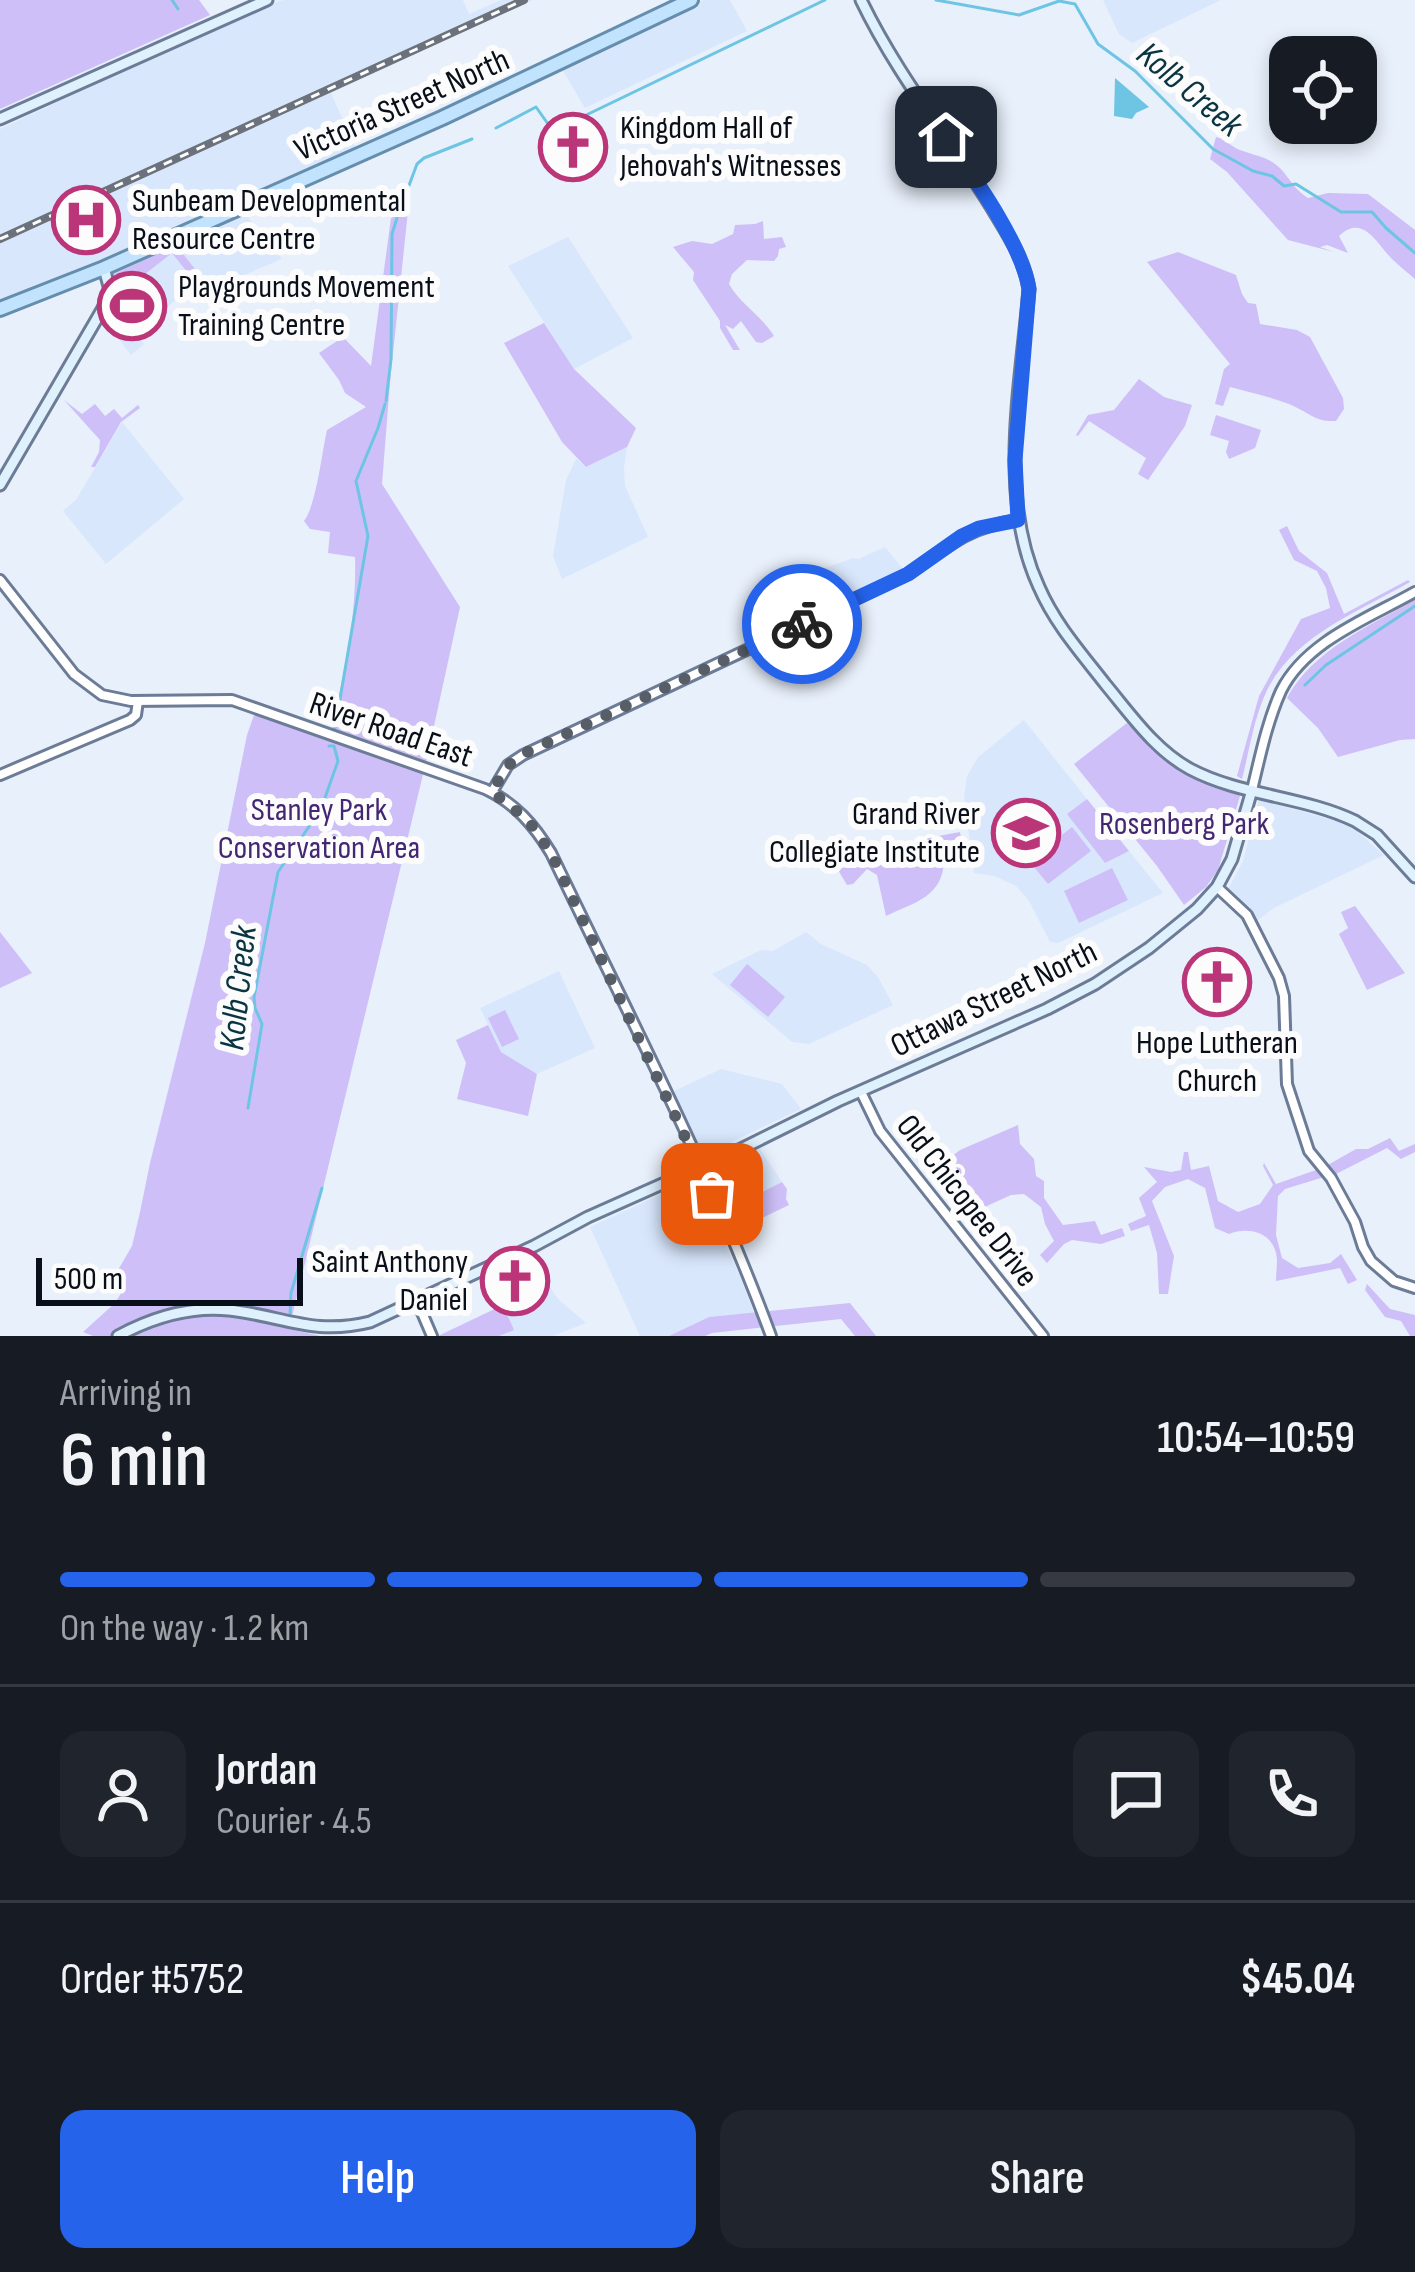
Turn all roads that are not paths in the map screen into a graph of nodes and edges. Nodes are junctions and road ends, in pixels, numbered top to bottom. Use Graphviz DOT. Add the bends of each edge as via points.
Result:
graph roads {
  1 [pos="266,0"];
  2 [pos="691,0"];
  3 [pos="861,0"];
  4 [pos="0,119"];
  5 [pos="104,268"];
  6 [pos="0,309"];
  7 [pos="0,485"];
  8 [pos="1018,520"];
  9 [pos="0,580"];
  10 [pos="1415,592"];
  11 [pos="114,699"];
  12 [pos="138,700"];
  13 [pos="117,725"];
  14 [pos="0,775"];
  15 [pos="1252,790"];
  16 [pos="492,792"];
  17 [pos="1415,877"];
  18 [pos="1217,886"];
  19 [pos="861,1092"];
  20 [pos="698,1169"];
  21 [pos="1415,1288"];
  22 [pos="417,1301"];
  23 [pos="118,1336"];
  24 [pos="432,1336"];
  25 [pos="771,1336"];
  26 [pos="1042,1336"];
  1 -- 4 [label="main road"];
  2 -- 5 [label="main road, Victoria Street North"];
  3 -- 8 [label="main road" via="1024,264"];
  5 -- 6 [label="main road, Victoria Street North"];
  5 -- 7 [label="main road" via="106,303"];
  8 -- 15 [label="main road" via="1030,565 1066,635 1149,736 1187,768"];
  8 -- 16 [label="street" via="962,536 908,574 523,754"];
  9 -- 11 [label="street" via="81,681"];
  10 -- 15 [label="street, Ottawa Street North" via="1327,642 1290,676"];
  11 -- 12 [label="street, River Road East"];
  11 -- 13 [label="street" via="122,712"];
  12 -- 13 [label="street" via="136,715"];
  12 -- 16 [label="street, River Road East" via="232,700"];
  13 -- 14 [label="street"];
  15 -- 17 [label="main road" via="1355,821"];
  15 -- 18 [label="main road, Ottawa Street North"];
  16 -- 20 [label="street, River Road East" via="528,820 551,853"];
  18 -- 19 [label="main road, Ottawa Street North" via="1193,913 1095,984"];
  18 -- 21 [label="street" via="1247,915 1279,977 1287,1084 1309,1151 1376,1268"];
  19 -- 20 [label="main road, Ottawa Street North"];
  19 -- 26 [label="street, Old Chicopee Drive" via="880,1131"];
  20 -- 22 [label="main road, Ottawa Street North"];
  20 -- 25 [label="street, River Road East"];
  22 -- 23 [label="main road, Ottawa Street North" via="346,1328 205,1309"];
  22 -- 24 [label="street"];
}
